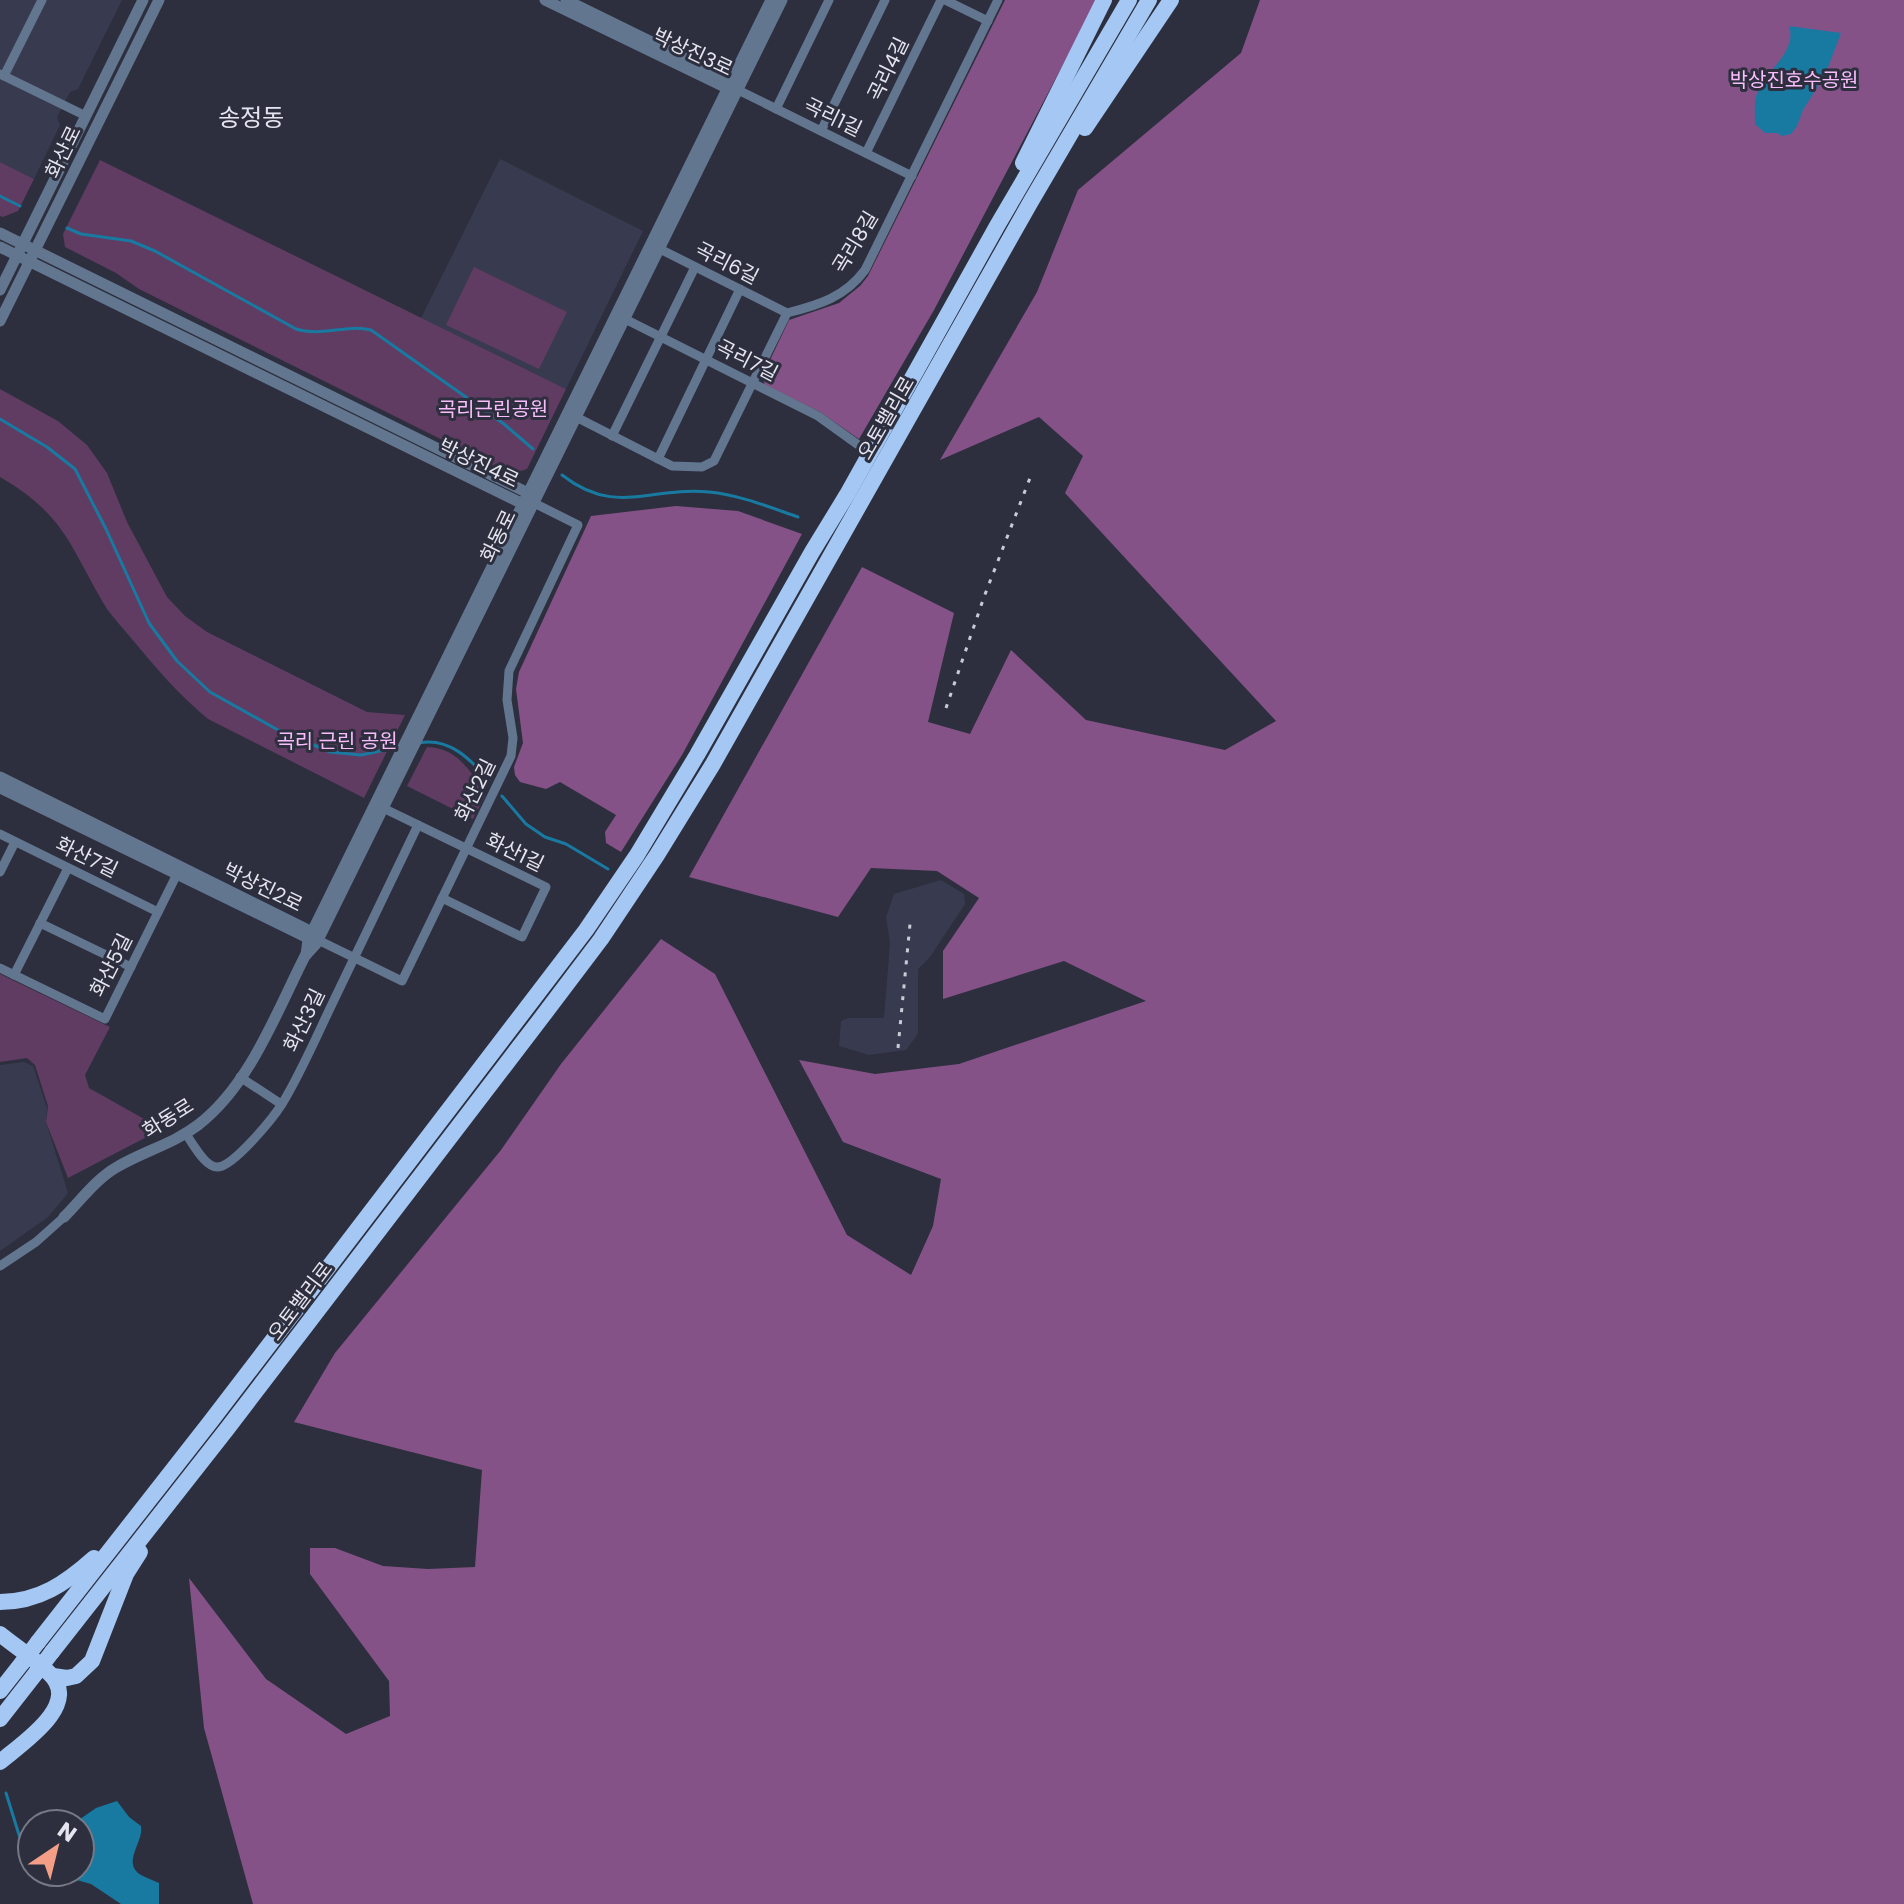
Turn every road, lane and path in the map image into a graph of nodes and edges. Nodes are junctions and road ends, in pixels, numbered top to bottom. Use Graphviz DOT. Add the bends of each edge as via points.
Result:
graph roads {
  1 [pos="42,0"];
  2 [pos="143,0"];
  3 [pos="159,0"];
  4 [pos="545,0"];
  5 [pos="566,0"];
  6 [pos="771,0"];
  7 [pos="782,0"];
  8 [pos="829,0"];
  9 [pos="885,0"];
  10 [pos="943,0"];
  11 [pos="998,0"];
  12 [pos="1104,0"];
  13 [pos="1129,0"];
  14 [pos="1149,0"];
  15 [pos="1171,0"];
  16 [pos="988,21"];
  17 [pos="2,75"];
  18 [pos="732,87"];
  19 [pos="776,109"];
  20 [pos="86,116"];
  21 [pos="821,131"];
  22 [pos="866,153"];
  23 [pos="912,176"];
  24 [pos="1030,203"];
  25 [pos="0,233"];
  26 [pos="0,247"];
  27 [pos="655,247"];
  28 [pos="985,247"];
  29 [pos="20,250"];
  30 [pos="32,256"];
  31 [pos="695,267"];
  32 [pos="740,289"];
  33 [pos="0,290"];
  34 [pos="787,313"];
  35 [pos="621,316"];
  36 [pos="0,321"];
  37 [pos="661,337"];
  38 [pos="706,359"];
  39 [pos="753,383"];
  40 [pos="576,417"];
  41 [pos="612,436"];
  42 [pos="857,444"];
  43 [pos="658,459"];
  44 [pos="528,500"];
  45 [pos="848,510"];
  46 [pos="820,555"];
  47 [pos="404,756"];
  48 [pos="0,777"];
  49 [pos="0,788"];
  50 [pos="383,808"];
  51 [pos="418,825"];
  52 [pos="0,834"];
  53 [pos="15,842"];
  54 [pos="466,849"];
  55 [pos="68,868"];
  56 [pos="179,871"];
  57 [pos="0,872"];
  58 [pos="442,898"];
  59 [pos="158,912"];
  60 [pos="40,923"];
  61 [pos="313,937"];
  62 [pos="354,958"];
  63 [pos="131,967"];
  64 [pos="0,968"];
  65 [pos="14,975"];
  66 [pos="240,1077"];
  67 [pos="281,1104"];
  68 [pos="185,1133"];
  69 [pos="64,1217"];
  70 [pos="0,1266"];
  71 [pos="175,1497"];
  72 [pos="133,1521"];
  73 [pos="0,1602"];
  74 [pos="0,1634"];
  75 [pos="45,1647"];
  76 [pos="44,1675"];
  77 [pos="0,1691"];
  78 [pos="0,1719"];
  79 [pos="0,1762"];
  1 -- 17 [label="street"];
  2 -- 20 [label="street, 화산로"];
  3 -- 30 [label="street, 화산로"];
  4 -- 18 [label="street, 박상진3로"];
  5 -- 18 [label="street, 박상진3로"];
  6 -- 18 [label="street, 화동로"];
  7 -- 18 [label="street, 화동로"];
  8 -- 19 [label="street"];
  9 -- 21 [label="street"];
  10 -- 16 [label="street"];
  10 -- 22 [label="street, 곡리4길"];
  11 -- 16 [label="street, 곡리8길"];
  12 -- 28 [label="highway"];
  13 -- 28 [label="highway, 오토밸리로"];
  14 -- 24 [label="highway, 오토밸리로"];
  15 -- 24 [label="highway"];
  16 -- 23 [label="street, 곡리8길"];
  17 -- 20 [label="street"];
  18 -- 19 [label="street, 곡리1길"];
  18 -- 27 [label="street, 화동로"];
  19 -- 21 [label="street, 곡리1길"];
  20 -- 29 [label="street, 화산로"];
  21 -- 22 [label="street, 곡리1길"];
  22 -- 23 [label="street, 곡리1길"];
  23 -- 34 [label="street, 곡리8길" via="857,280 829,300"];
  24 -- 45 [label="highway, 오토밸리로"];
  25 -- 29 [label="street, 박상진4로"];
  26 -- 29 [label="street, 박상진4로"];
  27 -- 31 [label="street, 곡리6길"];
  27 -- 35 [label="street, 화동로"];
  28 -- 45 [label="highway, 오토밸리로"];
  29 -- 30 [label="street, 박상진4로"];
  29 -- 33 [label="street, 화산로"];
  30 -- 36 [label="street, 화산로"];
  30 -- 44 [label="street, 박상진4로"];
  31 -- 32 [label="street, 곡리6길"];
  31 -- 37 [label="street"];
  32 -- 34 [label="street, 곡리6길"];
  32 -- 38 [label="street"];
  34 -- 39 [label="street"];
  35 -- 37 [label="street, 곡리7길"];
  35 -- 40 [label="street, 화동로"];
  35 -- 44 [label="street, 화동로"];
  37 -- 38 [label="street, 곡리7길"];
  37 -- 41 [label="street"];
  38 -- 39 [label="street, 곡리7길"];
  38 -- 43 [label="street"];
  39 -- 42 [label="street, 곡리7길" via="818,416"];
  39 -- 43 [label="street" via="710,464 677,468"];
  40 -- 41 [label="street"];
  40 -- 44 [label="street, 화동로"];
  41 -- 43 [label="street"];
  44 -- 47 [label="street, 화동로"];
  44 -- 54 [label="street, 화산2길" via="578,525 509,671 513,748"];
  45 -- 46 [label="highway, 오토밸리로"];
  46 -- 71 [label="highway, 오토밸리로" via="713,764 626,902"];
  46 -- 72 [label="highway, 오토밸리로" via="607,900"];
  47 -- 50 [label="street, 화동로"];
  47 -- 61 [label="street, 화동로"];
  48 -- 56 [label="street, 박상진2로"];
  49 -- 56 [label="street, 박상진2로"];
  50 -- 51 [label="street, 화산1길"];
  50 -- 61 [label="street, 화동로"];
  51 -- 54 [label="street, 화산1길"];
  51 -- 62 [label="street, 화산3길"];
  52 -- 53 [label="street, 화산7길"];
  53 -- 55 [label="street, 화산7길"];
  53 -- 57 [label="street"];
  54 -- 58 [label="street, 화산2길"];
  54 -- 58 [label="street, 화산1길" via="546,887 522,937"];
  55 -- 59 [label="street, 화산7길"];
  55 -- 60 [label="street"];
  56 -- 59 [label="street, 화산5길"];
  56 -- 61 [label="street, 박상진2로"];
  58 -- 62 [label="street, 화산2길" via="402,981"];
  59 -- 63 [label="street, 화산5길"];
  60 -- 63 [label="street"];
  60 -- 65 [label="street"];
  61 -- 62 [label="street, 화산2길"];
  61 -- 66 [label="street, 화동로"];
  62 -- 67 [label="street, 화산3길"];
  63 -- 65 [label="street, 화산5길" via="105,1019"];
  64 -- 65 [label="street, 화산5길"];
  66 -- 67 [label="street"];
  66 -- 68 [label="street, 화동로"];
  67 -- 68 [label="street, 화산3길" via="254,1139 223,1166 209,1165"];
  68 -- 69 [label="street, 화동로" via="116,1167"];
  69 -- 70 [label="street, 화동로"];
  71 -- 75 [label="highway, 오토밸리로"];
  71 -- 76 [label="highway" via="126,1574 92,1661 76,1676"];
  72 -- 73 [label="highway" via="67,1582 29,1599"];
  72 -- 75 [label="highway, 오토밸리로"];
  74 -- 76 [label="highway"];
  75 -- 76 [label="highway, 오토밸리로, bridge"];
  75 -- 77 [label="highway, 오토밸리로, bridge" via="22,1663"];
  76 -- 78 [label="highway, 오토밸리로"];
  76 -- 79 [label="highway" via="58,1688 55,1709"];
}
